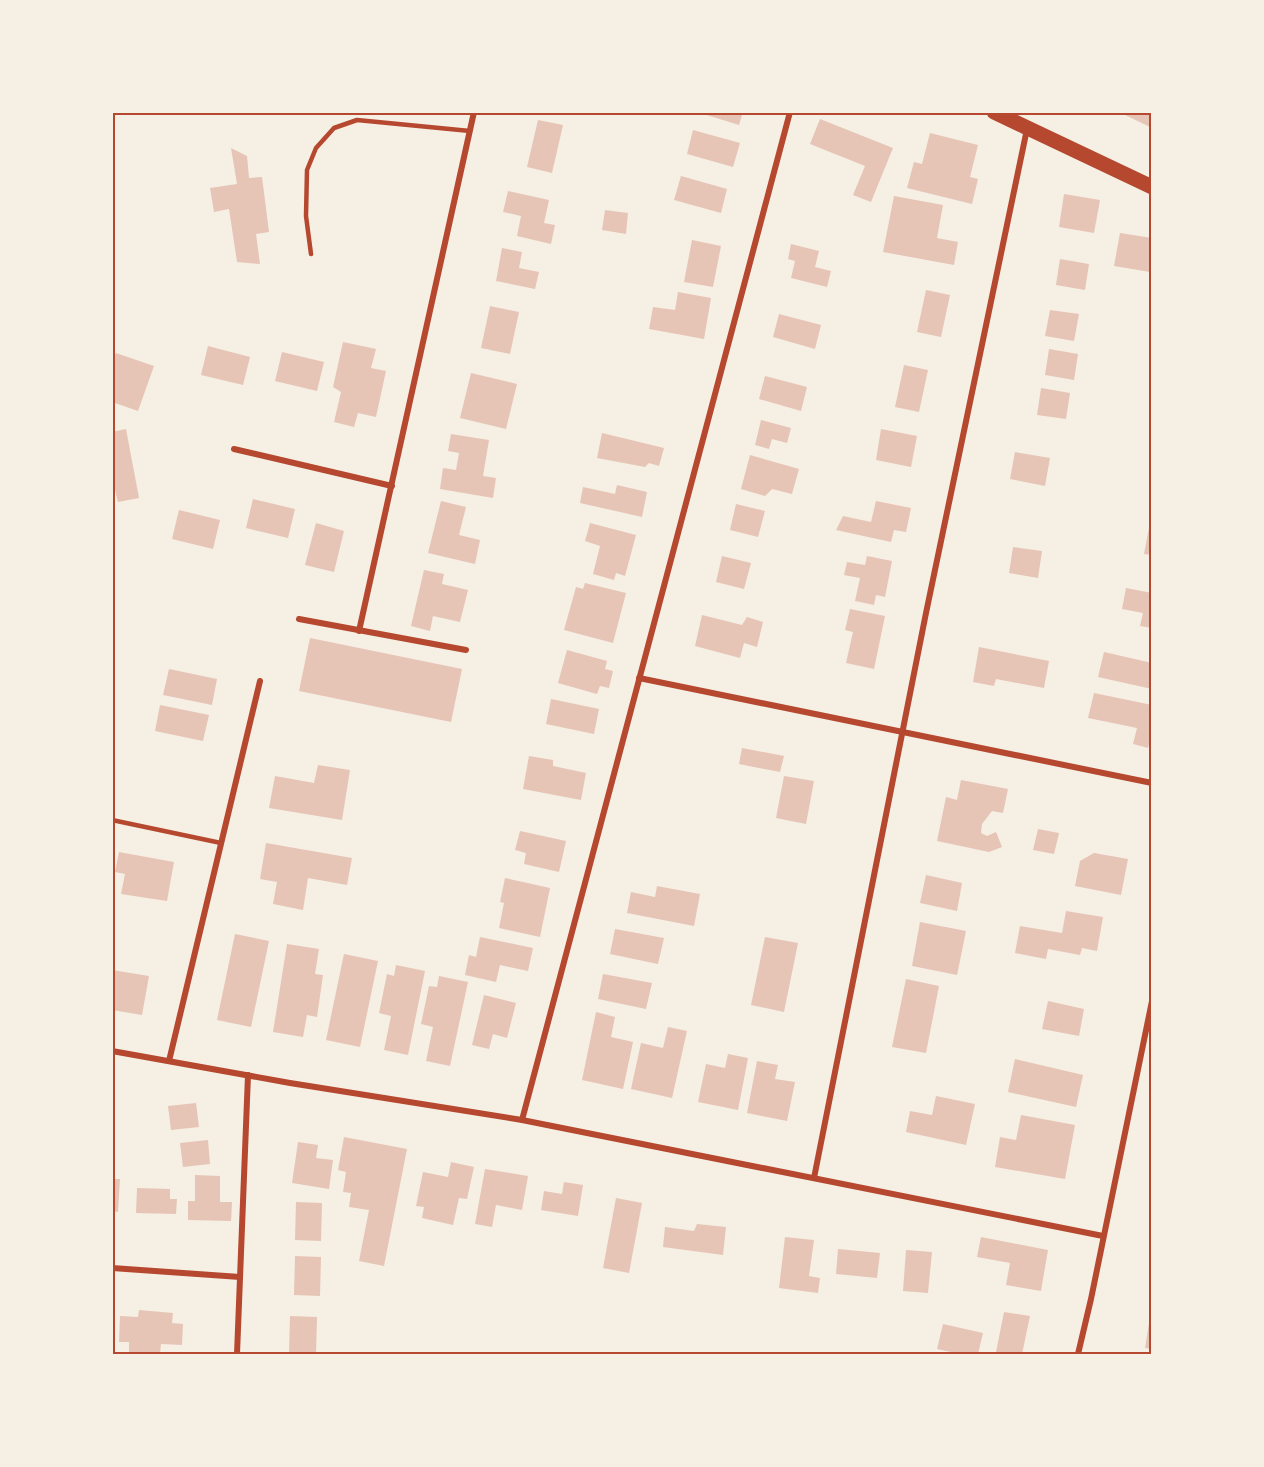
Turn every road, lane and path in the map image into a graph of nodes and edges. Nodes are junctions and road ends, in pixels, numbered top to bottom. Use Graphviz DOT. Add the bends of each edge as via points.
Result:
graph roads {
  1 [pos="474,112"];
  2 [pos="790,112"];
  3 [pos="994,112"];
  4 [pos="1027,128"];
  5 [pos="470,131"];
  6 [pos="1152,187"];
  7 [pos="311,254"];
  8 [pos="234,449"];
  9 [pos="392,486"];
  10 [pos="298,619"];
  11 [pos="359,631"];
  12 [pos="466,650"];
  13 [pos="639,678"];
  14 [pos="260,681"];
  15 [pos="902,732"];
  16 [pos="1152,783"];
  17 [pos="112,820"];
  18 [pos="221,843"];
  19 [pos="1152,1001"];
  20 [pos="112,1051"];
  21 [pos="169,1062"];
  22 [pos="248,1075"];
  23 [pos="522,1120"];
  24 [pos="814,1178"];
  25 [pos="1103,1236"];
  26 [pos="112,1268"];
  27 [pos="240,1277"];
  28 [pos="237,1354"];
  29 [pos="1078,1354"];
  1 -- 5 [label="street"];
  2 -- 13 [label="street"];
  3 -- 4 [label="main road"];
  4 -- 6 [label="main road"];
  4 -- 15 [label="street"];
  5 -- 7 [label="lane" via="357,120 334,128 316,148 307,170 306,216"];
  5 -- 9 [label="street"];
  8 -- 9 [label="street"];
  9 -- 11 [label="street"];
  10 -- 11 [label="street"];
  11 -- 12 [label="street"];
  13 -- 15 [label="street"];
  13 -- 23 [label="street"];
  14 -- 18 [label="street"];
  15 -- 16 [label="street"];
  15 -- 24 [label="street"];
  17 -- 18 [label="lane"];
  18 -- 21 [label="street"];
  19 -- 25 [label="street"];
  20 -- 21 [label="street"];
  21 -- 22 [label="street"];
  22 -- 23 [label="street"];
  22 -- 27 [label="street"];
  23 -- 24 [label="street"];
  24 -- 25 [label="street"];
  25 -- 29 [label="street"];
  26 -- 27 [label="street"];
  27 -- 28 [label="street"];
}
